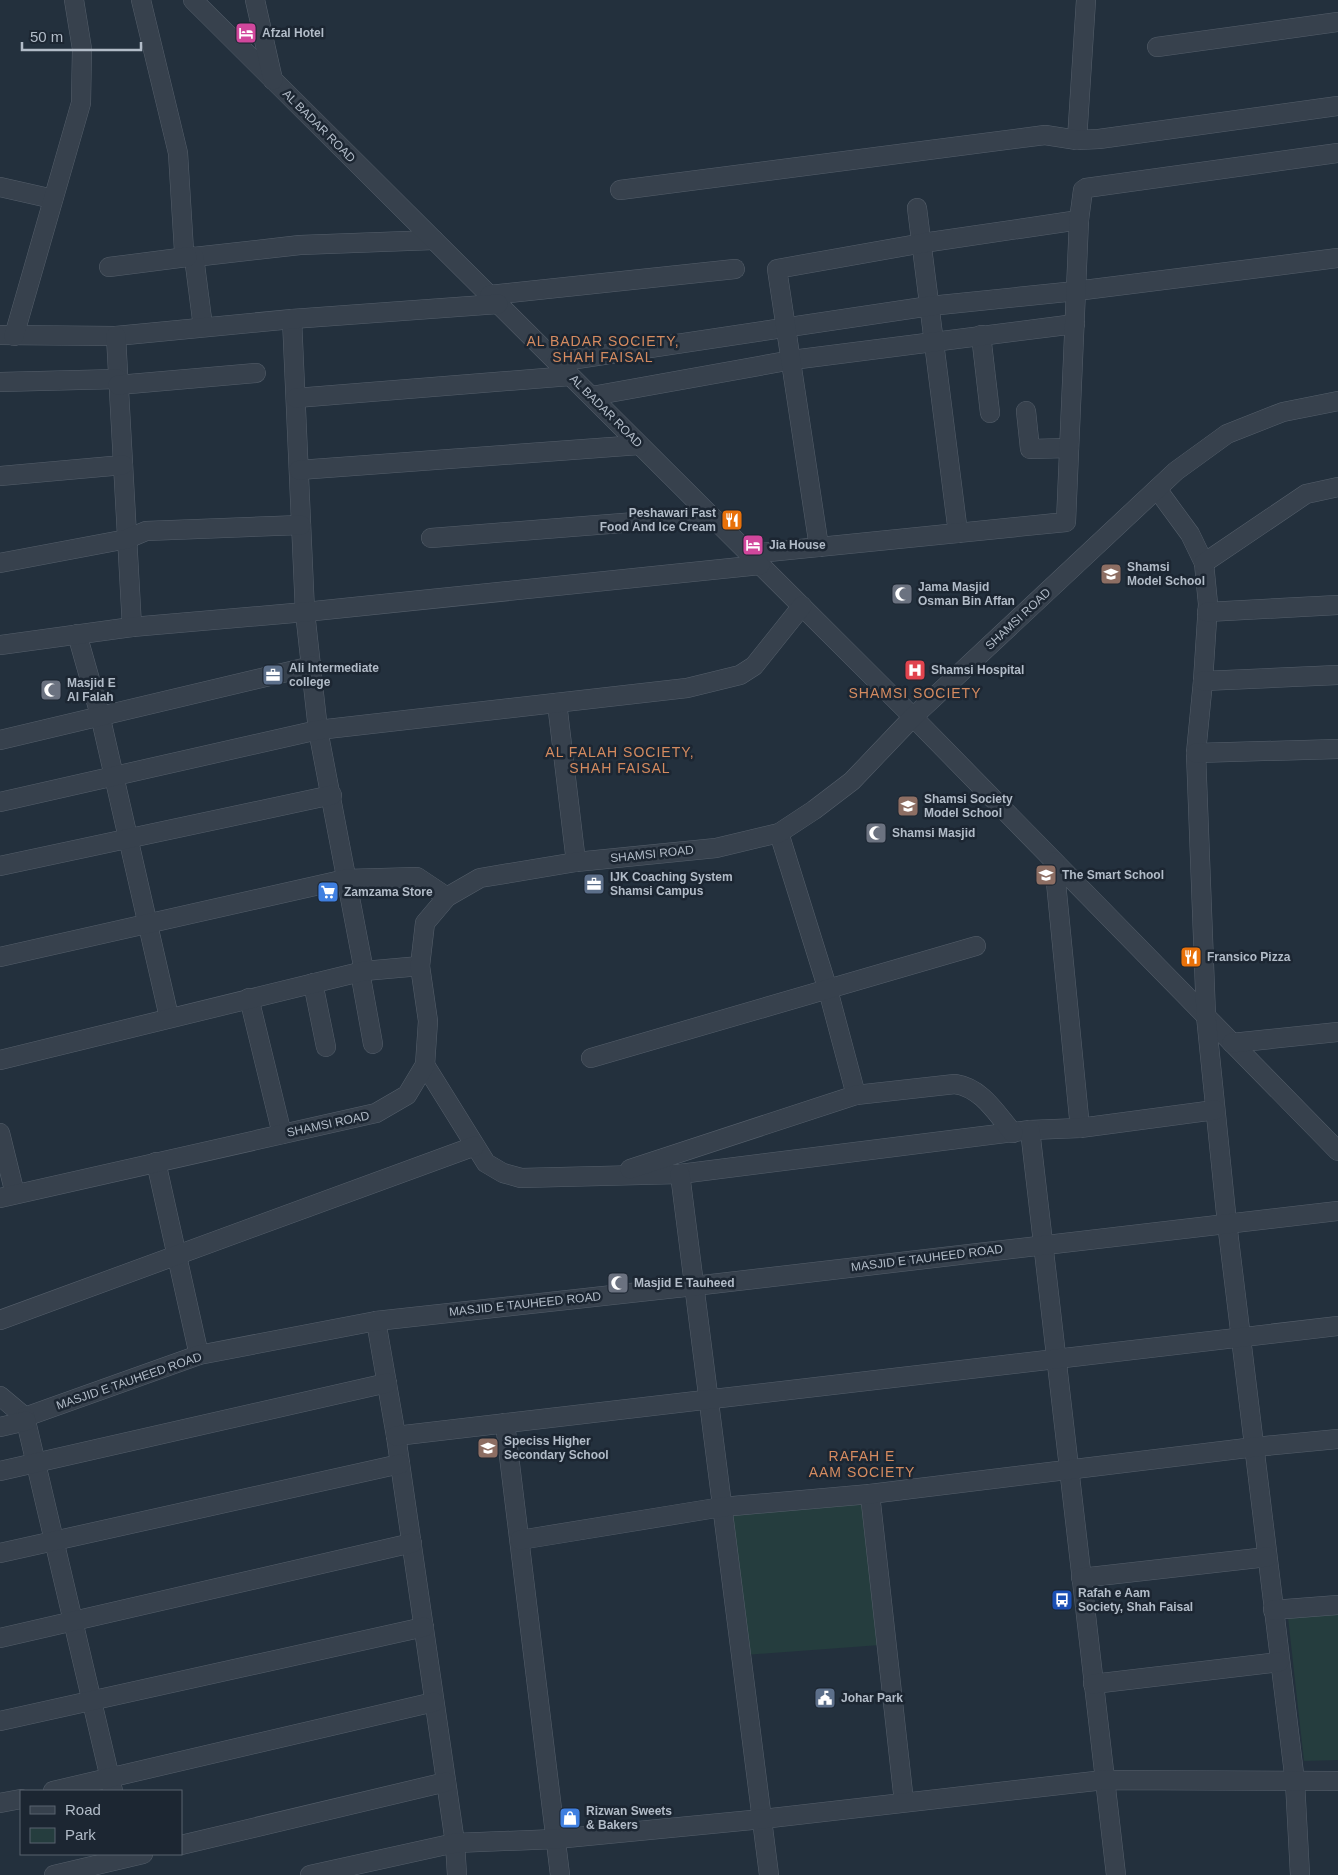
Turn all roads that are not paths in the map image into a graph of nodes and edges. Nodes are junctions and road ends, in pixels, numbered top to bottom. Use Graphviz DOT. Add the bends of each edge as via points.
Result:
graph roads {
  1 [pos="74,0"];
  2 [pos="141,0"];
  3 [pos="193,0"];
  4 [pos="255,0"];
  5 [pos="1086,0"];
  6 [pos="1338,22"];
  7 [pos="1157,47"];
  8 [pos="273,80"];
  9 [pos="1338,106"];
  10 [pos="1077,140"];
  11 [pos="1338,153"];
  12 [pos="0,187"];
  13 [pos="620,190"];
  14 [pos="53,199"];
  15 [pos="917,208"];
  16 [pos="1079,220"];
  17 [pos="434,240"];
  18 [pos="922,242"];
  19 [pos="191,257"];
  20 [pos="1338,258"];
  21 [pos="109,267"];
  22 [pos="735,269"];
  23 [pos="1076,291"];
  24 [pos="494,300"];
  25 [pos="930,306"];
  26 [pos="292,319"];
  27 [pos="1075,324"];
  28 [pos="203,327"];
  29 [pos="787,327"];
  30 [pos="981,335"];
  31 [pos="7,336"];
  32 [pos="116,336"];
  33 [pos="934,342"];
  34 [pos="792,360"];
  35 [pos="556,362"];
  36 [pos="256,373"];
  37 [pos="570,376"];
  38 [pos="0,382"];
  39 [pos="118,382"];
  40 [pos="592,396"];
  41 [pos="296,398"];
  42 [pos="1338,401"];
  43 [pos="1026,411"];
  44 [pos="990,413"];
  45 [pos="640,445"];
  46 [pos="1069,448"];
  47 [pos="123,465"];
  48 [pos="299,470"];
  49 [pos="0,476"];
  50 [pos="1338,487"];
  51 [pos="1157,488"];
  52 [pos="711,516"];
  53 [pos="301,524"];
  54 [pos="958,533"];
  55 [pos="431,538"];
  56 [pos="127,539"];
  57 [pos="819,547"];
  58 [pos="754,559"];
  59 [pos="0,562"];
  60 [pos="1204,563"];
  61 [pos="1338,605"];
  62 [pos="802,606"];
  63 [pos="305,612"];
  64 [pos="1207,612"];
  65 [pos="132,627"];
  66 [pos="77,634"];
  67 [pos="0,645"];
  68 [pos="312,666"];
  69 [pos="1338,675"];
  70 [pos="1204,681"];
  71 [pos="558,703"];
  72 [pos="100,715"];
  73 [pos="913,717"];
  74 [pos="318,730"];
  75 [pos="0,740"];
  76 [pos="1338,749"];
  77 [pos="1196,753"];
  78 [pos="114,776"];
  79 [pos="332,795"];
  80 [pos="0,802"];
  81 [pos="779,833"];
  82 [pos="128,838"];
  83 [pos="576,862"];
  84 [pos="1054,862"];
  85 [pos="0,866"];
  86 [pos="346,879"];
  87 [pos="447,897"];
  88 [pos="148,922"];
  89 [pos="976,946"];
  90 [pos="0,957"];
  91 [pos="420,966"];
  92 [pos="362,971"];
  93 [pos="312,983"];
  94 [pos="828,990"];
  95 [pos="249,998"];
  96 [pos="1206,1016"];
  97 [pos="168,1017"];
  98 [pos="1338,1032"];
  99 [pos="1232,1043"];
  100 [pos="373,1044"];
  101 [pos="326,1047"];
  102 [pos="591,1058"];
  103 [pos="0,1060"];
  104 [pos="426,1066"];
  105 [pos="856,1095"];
  106 [pos="1215,1110"];
  107 [pos="1080,1128"];
  108 [pos="1022,1132"];
  109 [pos="0,1134"];
  110 [pos="282,1134"];
  111 [pos="475,1146"];
  112 [pos="1337,1149"];
  113 [pos="156,1162"];
  114 [pos="680,1174"];
  115 [pos="610,1176"];
  116 [pos="8,1196"];
  117 [pos="1338,1211"];
  118 [pos="1227,1223"];
  119 [pos="1044,1245"];
  120 [pos="178,1255"];
  121 [pos="694,1286"];
  122 [pos="0,1320"];
  123 [pos="376,1320"];
  124 [pos="1338,1326"];
  125 [pos="1241,1338"];
  126 [pos="199,1355"];
  127 [pos="1057,1360"];
  128 [pos="387,1383"];
  129 [pos="0,1396"];
  130 [pos="709,1400"];
  131 [pos="25,1419"];
  132 [pos="505,1423"];
  133 [pos="0,1427"];
  134 [pos="396,1436"];
  135 [pos="1338,1439"];
  136 [pos="1255,1447"];
  137 [pos="36,1463"];
  138 [pos="400,1464"];
  139 [pos="1069,1470"];
  140 [pos="0,1471"];
  141 [pos="870,1494"];
  142 [pos="722,1507"];
  143 [pos="54,1540"];
  144 [pos="520,1540"];
  145 [pos="412,1543"];
  146 [pos="0,1553"];
  147 [pos="1267,1557"];
  148 [pos="1081,1578"];
  149 [pos="1338,1605"];
  150 [pos="1273,1610"];
  151 [pos="73,1621"];
  152 [pos="424,1627"];
  153 [pos="0,1638"];
  154 [pos="1280,1662"];
  155 [pos="1093,1684"];
  156 [pos="92,1699"];
  157 [pos="434,1702"];
  158 [pos="0,1721"];
  159 [pos="1104,1780"];
  160 [pos="1338,1781"];
  161 [pos="446,1782"];
  162 [pos="1295,1782"];
  163 [pos="111,1785"];
  164 [pos="63,1790"];
  165 [pos="20,1798"];
  166 [pos="904,1802"];
  167 [pos="0,1803"];
  168 [pos="762,1819"];
  169 [pos="556,1839"];
  170 [pos="455,1843"];
  171 [pos="182,1845"];
  172 [pos="132,1860"];
  173 [pos="54,1875"];
  174 [pos="310,1875"];
  175 [pos="457,1875"];
  176 [pos="560,1875"];
  177 [pos="769,1875"];
  178 [pos="1116,1875"];
  179 [pos="1300,1875"];
  1 -- 14 [label="street" via="82,50 81,103"];
  2 -- 19 [label="street" via="178,153 184,251"];
  3 -- 8 [label="street, AL BADAR ROAD"];
  4 -- 8 [label="street"];
  5 -- 10 [label="street"];
  6 -- 7 [label="street"];
  8 -- 17 [label="street, AL BADAR ROAD"];
  9 -- 10 [label="street"];
  10 -- 13 [label="street" via="1045,135"];
  11 -- 16 [label="street" via="1086,188 1081,195"];
  12 -- 14 [label="street"];
  14 -- 31 [label="street"];
  15 -- 18 [label="street"];
  16 -- 18 [label="street"];
  16 -- 23 [label="street"];
  17 -- 19 [label="street" via="300,245"];
  17 -- 24 [label="street, AL BADAR ROAD"];
  18 -- 25 [label="street"];
  18 -- 29 [label="street" via="779,267"];
  19 -- 21 [label="street"];
  19 -- 28 [label="street"];
  20 -- 23 [label="street"];
  22 -- 24 [label="street"];
  23 -- 25 [label="street"];
  23 -- 27 [label="street"];
  24 -- 26 [label="street"];
  24 -- 35 [label="street, AL BADAR ROAD"];
  25 -- 29 [label="street"];
  25 -- 33 [label="street"];
  26 -- 28 [label="street"];
  26 -- 41 [label="street"];
  27 -- 30 [label="street"];
  27 -- 46 [label="street"];
  28 -- 32 [label="street"];
  29 -- 34 [label="street"];
  29 -- 35 [label="street"];
  30 -- 33 [label="street"];
  30 -- 44 [label="street"];
  31 -- 32 [label="street"];
  32 -- 39 [label="street"];
  33 -- 34 [label="street"];
  33 -- 54 [label="street"];
  34 -- 40 [label="street"];
  34 -- 57 [label="street"];
  35 -- 37 [label="street, AL BADAR ROAD"];
  36 -- 39 [label="street"];
  37 -- 40 [label="street, AL BADAR ROAD"];
  37 -- 41 [label="street"];
  38 -- 39 [label="street"];
  39 -- 47 [label="street"];
  40 -- 45 [label="street, AL BADAR ROAD"];
  41 -- 48 [label="street"];
  42 -- 51 [label="street, SHAMSI ROAD" via="1282,412 1227,434"];
  43 -- 46 [label="street" via="1030,449"];
  45 -- 48 [label="street"];
  45 -- 52 [label="street, AL BADAR ROAD"];
  46 -- 54 [label="street" via="1066,522"];
  47 -- 49 [label="street"];
  47 -- 56 [label="street"];
  48 -- 53 [label="street"];
  50 -- 60 [label="street" via="1306,494"];
  51 -- 60 [label="street" via="1190,534"];
  51 -- 73 [label="street, SHAMSI ROAD"];
  52 -- 55 [label="street"];
  52 -- 58 [label="street, AL BADAR ROAD"];
  53 -- 56 [label="street" via="146,531"];
  53 -- 63 [label="street"];
  54 -- 57 [label="street"];
  56 -- 59 [label="street"];
  56 -- 65 [label="street"];
  57 -- 58 [label="street"];
  58 -- 62 [label="street, AL BADAR ROAD"];
  58 -- 63 [label="street"];
  60 -- 64 [label="street"];
  61 -- 64 [label="street"];
  62 -- 71 [label="street" via="754,666 740,675 687,688"];
  62 -- 73 [label="street, AL BADAR ROAD"];
  63 -- 65 [label="street"];
  63 -- 68 [label="street"];
  64 -- 70 [label="street"];
  65 -- 66 [label="street"];
  66 -- 67 [label="street"];
  66 -- 72 [label="street"];
  68 -- 72 [label="street"];
  68 -- 74 [label="street"];
  69 -- 70 [label="street"];
  70 -- 77 [label="street"];
  71 -- 74 [label="street"];
  71 -- 83 [label="street"];
  72 -- 75 [label="street"];
  72 -- 78 [label="street"];
  73 -- 81 [label="street, SHAMSI ROAD" via="852,781"];
  73 -- 84 [label="street, AL BADAR ROAD"];
  74 -- 78 [label="street"];
  74 -- 79 [label="street"];
  76 -- 77 [label="street"];
  77 -- 96 [label="street"];
  78 -- 80 [label="street"];
  78 -- 82 [label="street"];
  79 -- 82 [label="street"];
  79 -- 86 [label="street"];
  81 -- 83 [label="street, SHAMSI ROAD" via="716,848"];
  81 -- 94 [label="street"];
  82 -- 85 [label="street"];
  82 -- 88 [label="street"];
  83 -- 87 [label="street, SHAMSI ROAD" via="480,878"];
  84 -- 96 [label="street, AL BADAR ROAD"];
  84 -- 107 [label="street"];
  86 -- 87 [label="street" via="416,876"];
  86 -- 88 [label="street"];
  86 -- 92 [label="street"];
  87 -- 91 [label="street, SHAMSI ROAD" via="425,923"];
  88 -- 90 [label="street"];
  88 -- 97 [label="street"];
  89 -- 94 [label="street"];
  91 -- 92 [label="street"];
  91 -- 104 [label="street, SHAMSI ROAD" via="428,1021"];
  92 -- 93 [label="street"];
  92 -- 100 [label="street"];
  93 -- 95 [label="street"];
  93 -- 101 [label="street"];
  94 -- 102 [label="street"];
  94 -- 105 [label="street"];
  95 -- 97 [label="street"];
  95 -- 110 [label="street"];
  96 -- 99 [label="street, AL BADAR ROAD"];
  96 -- 106 [label="street"];
  97 -- 103 [label="street"];
  98 -- 99 [label="street"];
  99 -- 112 [label="street, AL BADAR ROAD"];
  104 -- 110 [label="street, SHAMSI ROAD" via="407,1095 376,1113"];
  104 -- 111 [label="street"];
  105 -- 108 [label="street" via="956,1084 969,1086"];
  105 -- 115 [label="street"];
  106 -- 107 [label="street"];
  106 -- 118 [label="street"];
  107 -- 108 [label="street"];
  108 -- 114 [label="street"];
  108 -- 119 [label="street"];
  109 -- 116 [label="street"];
  110 -- 113 [label="street, SHAMSI ROAD"];
  111 -- 115 [label="street" via="486,1163 521,1178"];
  111 -- 120 [label="street"];
  113 -- 116 [label="street, SHAMSI ROAD"];
  113 -- 120 [label="street"];
  114 -- 115 [label="street"];
  114 -- 121 [label="street"];
  117 -- 118 [label="street, MASJID E TAUHEED ROAD"];
  118 -- 119 [label="street, MASJID E TAUHEED ROAD"];
  118 -- 125 [label="street"];
  119 -- 121 [label="street, MASJID E TAUHEED ROAD"];
  119 -- 127 [label="street"];
  120 -- 122 [label="street"];
  120 -- 126 [label="street"];
  121 -- 123 [label="street, MASJID E TAUHEED ROAD"];
  121 -- 130 [label="street"];
  123 -- 126 [label="street, MASJID E TAUHEED ROAD"];
  123 -- 128 [label="street"];
  124 -- 125 [label="street"];
  125 -- 127 [label="street"];
  125 -- 136 [label="street"];
  126 -- 131 [label="street, MASJID E TAUHEED ROAD"];
  127 -- 130 [label="street"];
  127 -- 139 [label="street"];
  128 -- 134 [label="street"];
  128 -- 137 [label="street"];
  129 -- 131 [label="street"];
  130 -- 132 [label="street"];
  130 -- 142 [label="street"];
  131 -- 133 [label="street, MASJID E TAUHEED ROAD"];
  131 -- 137 [label="street"];
  132 -- 134 [label="street"];
  132 -- 144 [label="street"];
  134 -- 138 [label="street"];
  135 -- 136 [label="street"];
  136 -- 139 [label="street"];
  136 -- 147 [label="street"];
  137 -- 140 [label="street"];
  137 -- 143 [label="street"];
  138 -- 143 [label="street"];
  138 -- 145 [label="street"];
  139 -- 141 [label="street"];
  139 -- 148 [label="street"];
  141 -- 142 [label="street"];
  141 -- 166 [label="street"];
  142 -- 144 [label="street"];
  142 -- 168 [label="street"];
  143 -- 146 [label="street"];
  143 -- 151 [label="street"];
  144 -- 169 [label="street"];
  145 -- 151 [label="street"];
  145 -- 152 [label="street"];
  147 -- 148 [label="street"];
  147 -- 150 [label="street"];
  148 -- 155 [label="street"];
  149 -- 150 [label="street"];
  150 -- 154 [label="street"];
  151 -- 153 [label="street"];
  151 -- 156 [label="street"];
  152 -- 156 [label="street"];
  152 -- 157 [label="street"];
  154 -- 155 [label="street"];
  154 -- 162 [label="street"];
  155 -- 159 [label="street"];
  156 -- 158 [label="street"];
  156 -- 163 [label="street"];
  157 -- 161 [label="street"];
  157 -- 163 [label="street"];
  159 -- 162 [label="street"];
  159 -- 166 [label="street"];
  159 -- 178 [label="street"];
  160 -- 162 [label="street"];
  161 -- 170 [label="street"];
  161 -- 171 [label="street"];
  162 -- 179 [label="street"];
  163 -- 164 [label="street"];
  165 -- 167 [label="street"];
  166 -- 168 [label="street"];
  168 -- 169 [label="street"];
  168 -- 177 [label="street"];
  169 -- 170 [label="street"];
  169 -- 176 [label="street"];
  170 -- 174 [label="street"];
  170 -- 175 [label="street"];
  172 -- 173 [label="street"];
}
